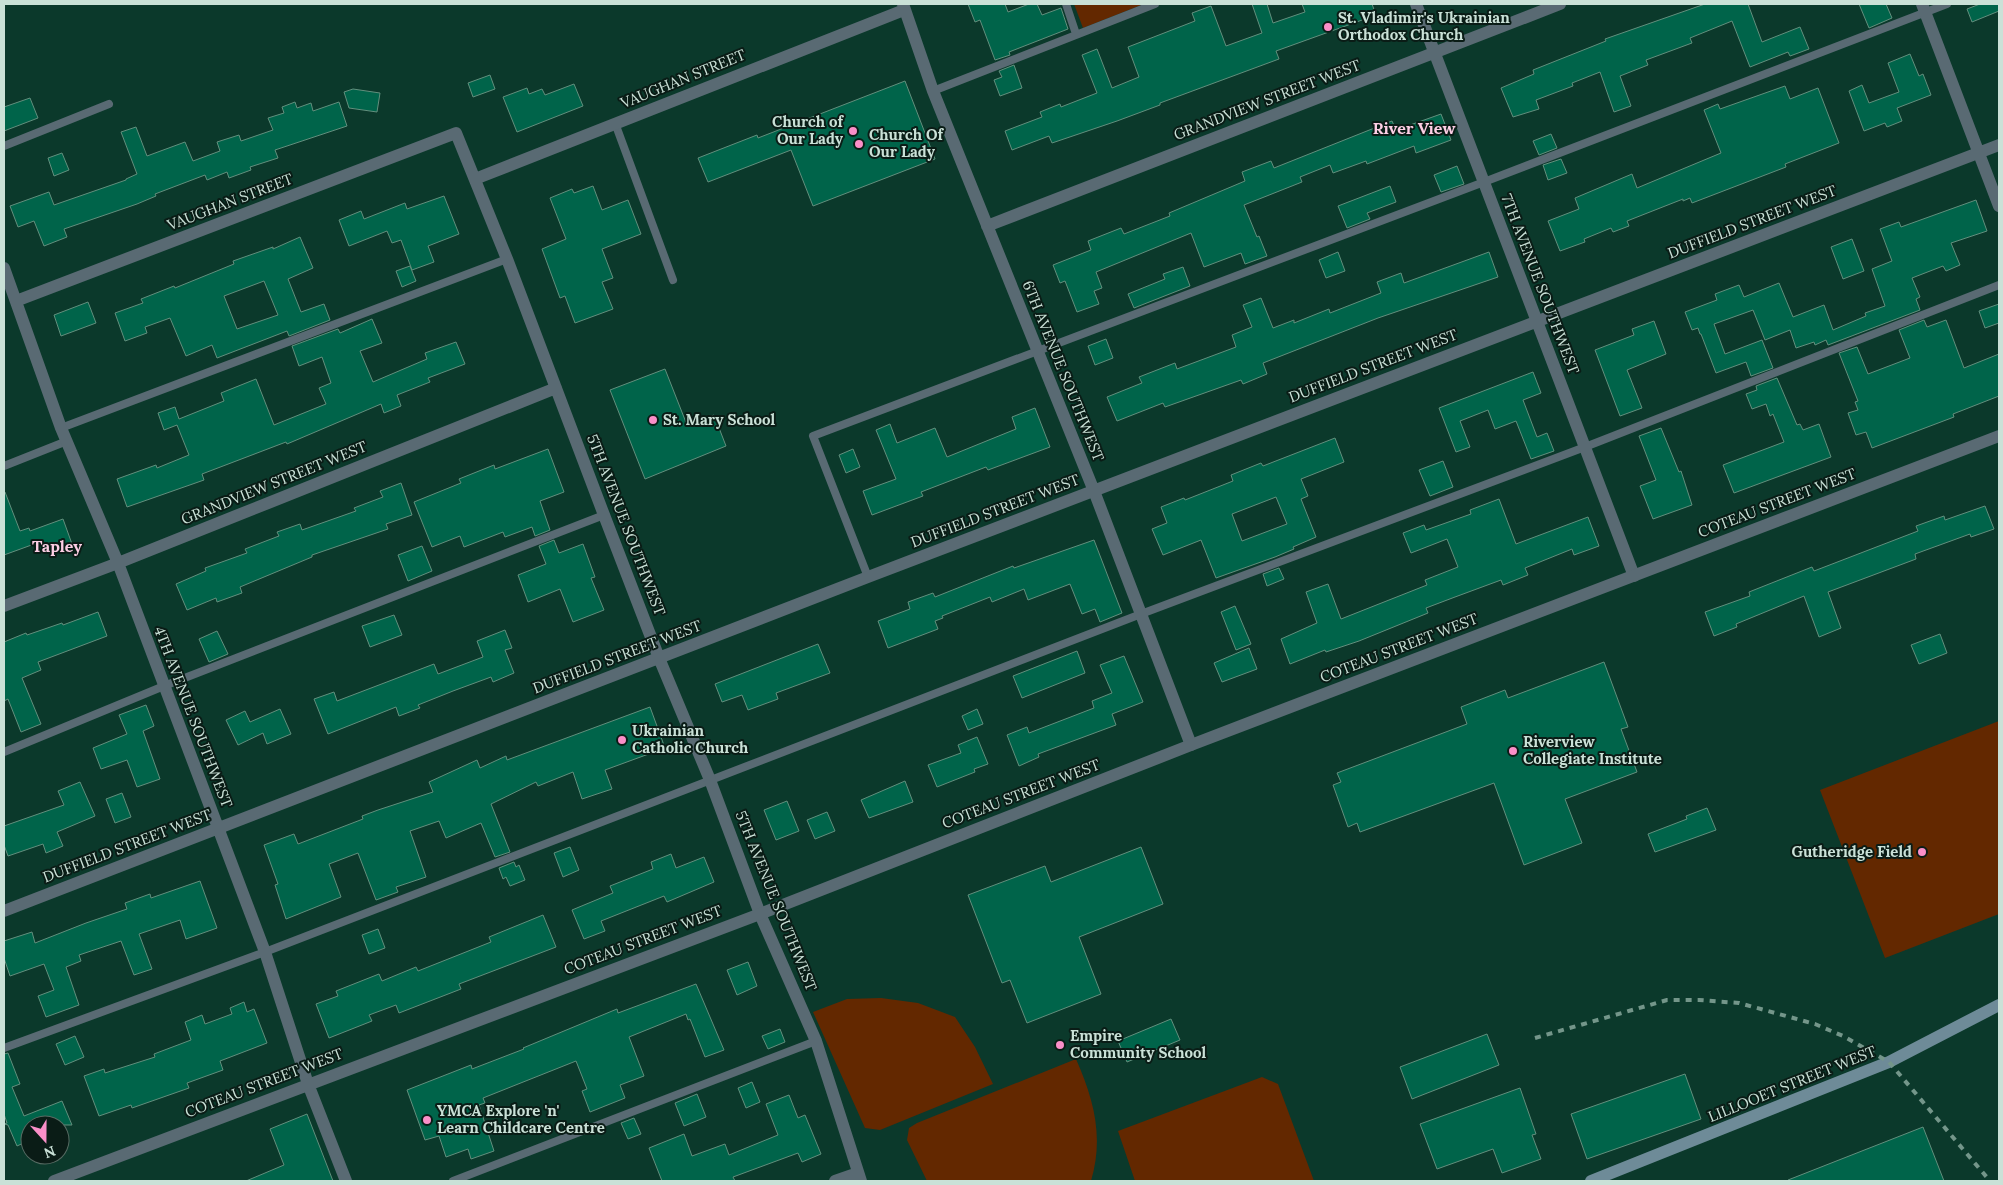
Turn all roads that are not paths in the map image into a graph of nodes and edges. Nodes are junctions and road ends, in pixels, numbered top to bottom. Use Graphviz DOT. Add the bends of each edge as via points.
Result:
graph roads {
  1 [pos="1066,4"];
  2 [pos="1155,4"];
  3 [pos="1416,4"];
  4 [pos="1560,4"];
  5 [pos="1947,4"];
  6 [pos="903,7"];
  7 [pos="1923,8"];
  8 [pos="1076,34"];
  9 [pos="1435,52"];
  10 [pos="934,91"];
  11 [pos="109,104"];
  12 [pos="616,123"];
  13 [pos="456,133"];
  14 [pos="1999,145"];
  15 [pos="4,146"];
  16 [pos="1978,153"];
  17 [pos="475,179"];
  18 [pos="1484,182"];
  19 [pos="1999,206"];
  20 [pos="987,226"];
  21 [pos="507,258"];
  22 [pos="4,268"];
  23 [pos="673,280"];
  24 [pos="1999,285"];
  25 [pos="16,301"];
  26 [pos="1537,321"];
  27 [pos="1037,351"];
  28 [pos="556,388"];
  29 [pos="62,428"];
  30 [pos="1999,436"];
  31 [pos="67,441"];
  32 [pos="1585,447"];
  33 [pos="4,466"];
  34 [pos="1094,491"];
  35 [pos="604,515"];
  36 [pos="118,563"];
  37 [pos="1634,576"];
  38 [pos="868,577"];
  39 [pos="4,606"];
  40 [pos="1141,614"];
  41 [pos="659,658"];
  42 [pos="164,686"];
  43 [pos="1192,745"];
  44 [pos="4,752"];
  45 [pos="710,780"];
  46 [pos="218,828"];
  47 [pos="4,910"];
  48 [pos="760,914"];
  49 [pos="264,952"];
  50 [pos="1999,1005"];
  51 [pos="816,1041"];
  52 [pos="4,1048"];
  53 [pos="308,1084"];
  54 [pos="860,1177"];
  55 [pos="54,1181"];
  56 [pos="346,1181"];
  57 [pos="453,1181"];
  58 [pos="835,1181"];
  59 [pos="1591,1181"];
  1 -- 8 [label="lane"];
  2 -- 8 [label="lane"];
  3 -- 9 [label="street, 7TH AVENUE SOUTHWEST"];
  4 -- 9 [label="street, GRANDVIEW STREET WEST"];
  5 -- 7 [label="lane"];
  6 -- 10 [label="street, 6TH AVENUE SOUTHWEST"];
  6 -- 12 [label="street, VAUGHAN STREET"];
  7 -- 16 [label="street"];
  7 -- 18 [label="lane"];
  8 -- 10 [label="lane"];
  9 -- 18 [label="street, 7TH AVENUE SOUTHWEST"];
  9 -- 20 [label="street, GRANDVIEW STREET WEST"];
  10 -- 20 [label="street, 6TH AVENUE SOUTHWEST"];
  11 -- 15 [label="lane"];
  12 -- 17 [label="street, VAUGHAN STREET"];
  12 -- 23 [label="lane"];
  13 -- 17 [label="street, 5TH AVENUE SOUTHWEST"];
  13 -- 25 [label="street, VAUGHAN STREET"];
  14 -- 16 [label="street, DUFFIELD STREET WEST"];
  16 -- 19 [label="street"];
  16 -- 26 [label="street, DUFFIELD STREET WEST"];
  17 -- 21 [label="street, 5TH AVENUE SOUTHWEST"];
  18 -- 26 [label="street, 7TH AVENUE SOUTHWEST"];
  18 -- 27 [label="lane"];
  20 -- 27 [label="street, 6TH AVENUE SOUTHWEST"];
  21 -- 28 [label="street, 5TH AVENUE SOUTHWEST"];
  21 -- 29 [label="lane"];
  22 -- 25 [label="street, 4TH AVENUE SOUTHWEST"];
  24 -- 32 [label="lane"];
  25 -- 29 [label="street, 4TH AVENUE SOUTHWEST"];
  26 -- 32 [label="street, 7TH AVENUE SOUTHWEST"];
  26 -- 34 [label="street, DUFFIELD STREET WEST"];
  27 -- 34 [label="street, 6TH AVENUE SOUTHWEST"];
  27 -- 38 [label="lane" via="813,436"];
  28 -- 35 [label="street, 5TH AVENUE SOUTHWEST"];
  28 -- 36 [label="street, GRANDVIEW STREET WEST"];
  29 -- 31 [label="street, 4TH AVENUE SOUTHWEST"];
  30 -- 37 [label="street, COTEAU STREET WEST"];
  31 -- 33 [label="lane"];
  31 -- 36 [label="street, 4TH AVENUE SOUTHWEST"];
  32 -- 37 [label="street, 7TH AVENUE SOUTHWEST"];
  32 -- 40 [label="lane"];
  34 -- 38 [label="street, DUFFIELD STREET WEST"];
  34 -- 40 [label="street, 6TH AVENUE SOUTHWEST"];
  35 -- 41 [label="street, 5TH AVENUE SOUTHWEST"];
  35 -- 42 [label="lane"];
  36 -- 39 [label="street, GRANDVIEW STREET WEST"];
  36 -- 42 [label="street, 4TH AVENUE SOUTHWEST"];
  37 -- 43 [label="street, COTEAU STREET WEST"];
  38 -- 41 [label="street, DUFFIELD STREET WEST"];
  40 -- 43 [label="street, 6TH AVENUE SOUTHWEST"];
  40 -- 45 [label="lane"];
  41 -- 45 [label="street, 5TH AVENUE SOUTHWEST"];
  41 -- 46 [label="street, DUFFIELD STREET WEST"];
  42 -- 44 [label="lane"];
  42 -- 46 [label="street, 4TH AVENUE SOUTHWEST"];
  43 -- 48 [label="street, COTEAU STREET WEST"];
  45 -- 48 [label="street, 5TH AVENUE SOUTHWEST"];
  45 -- 49 [label="lane"];
  46 -- 47 [label="street, DUFFIELD STREET WEST"];
  46 -- 49 [label="street, 4TH AVENUE SOUTHWEST"];
  48 -- 51 [label="street, 5TH AVENUE SOUTHWEST"];
  48 -- 53 [label="street, COTEAU STREET WEST"];
  49 -- 52 [label="lane"];
  49 -- 53 [label="street, 4TH AVENUE SOUTHWEST"];
  50 -- 59 [label="main road, LILLOOET STREET WEST" via="1889,1062"];
  51 -- 54 [label="street, 5TH AVENUE SOUTHWEST"];
  51 -- 57 [label="lane"];
  53 -- 55 [label="street, COTEAU STREET WEST"];
  53 -- 56 [label="street, 4TH AVENUE SOUTHWEST"];
  54 -- 58 [label="street"];
}
